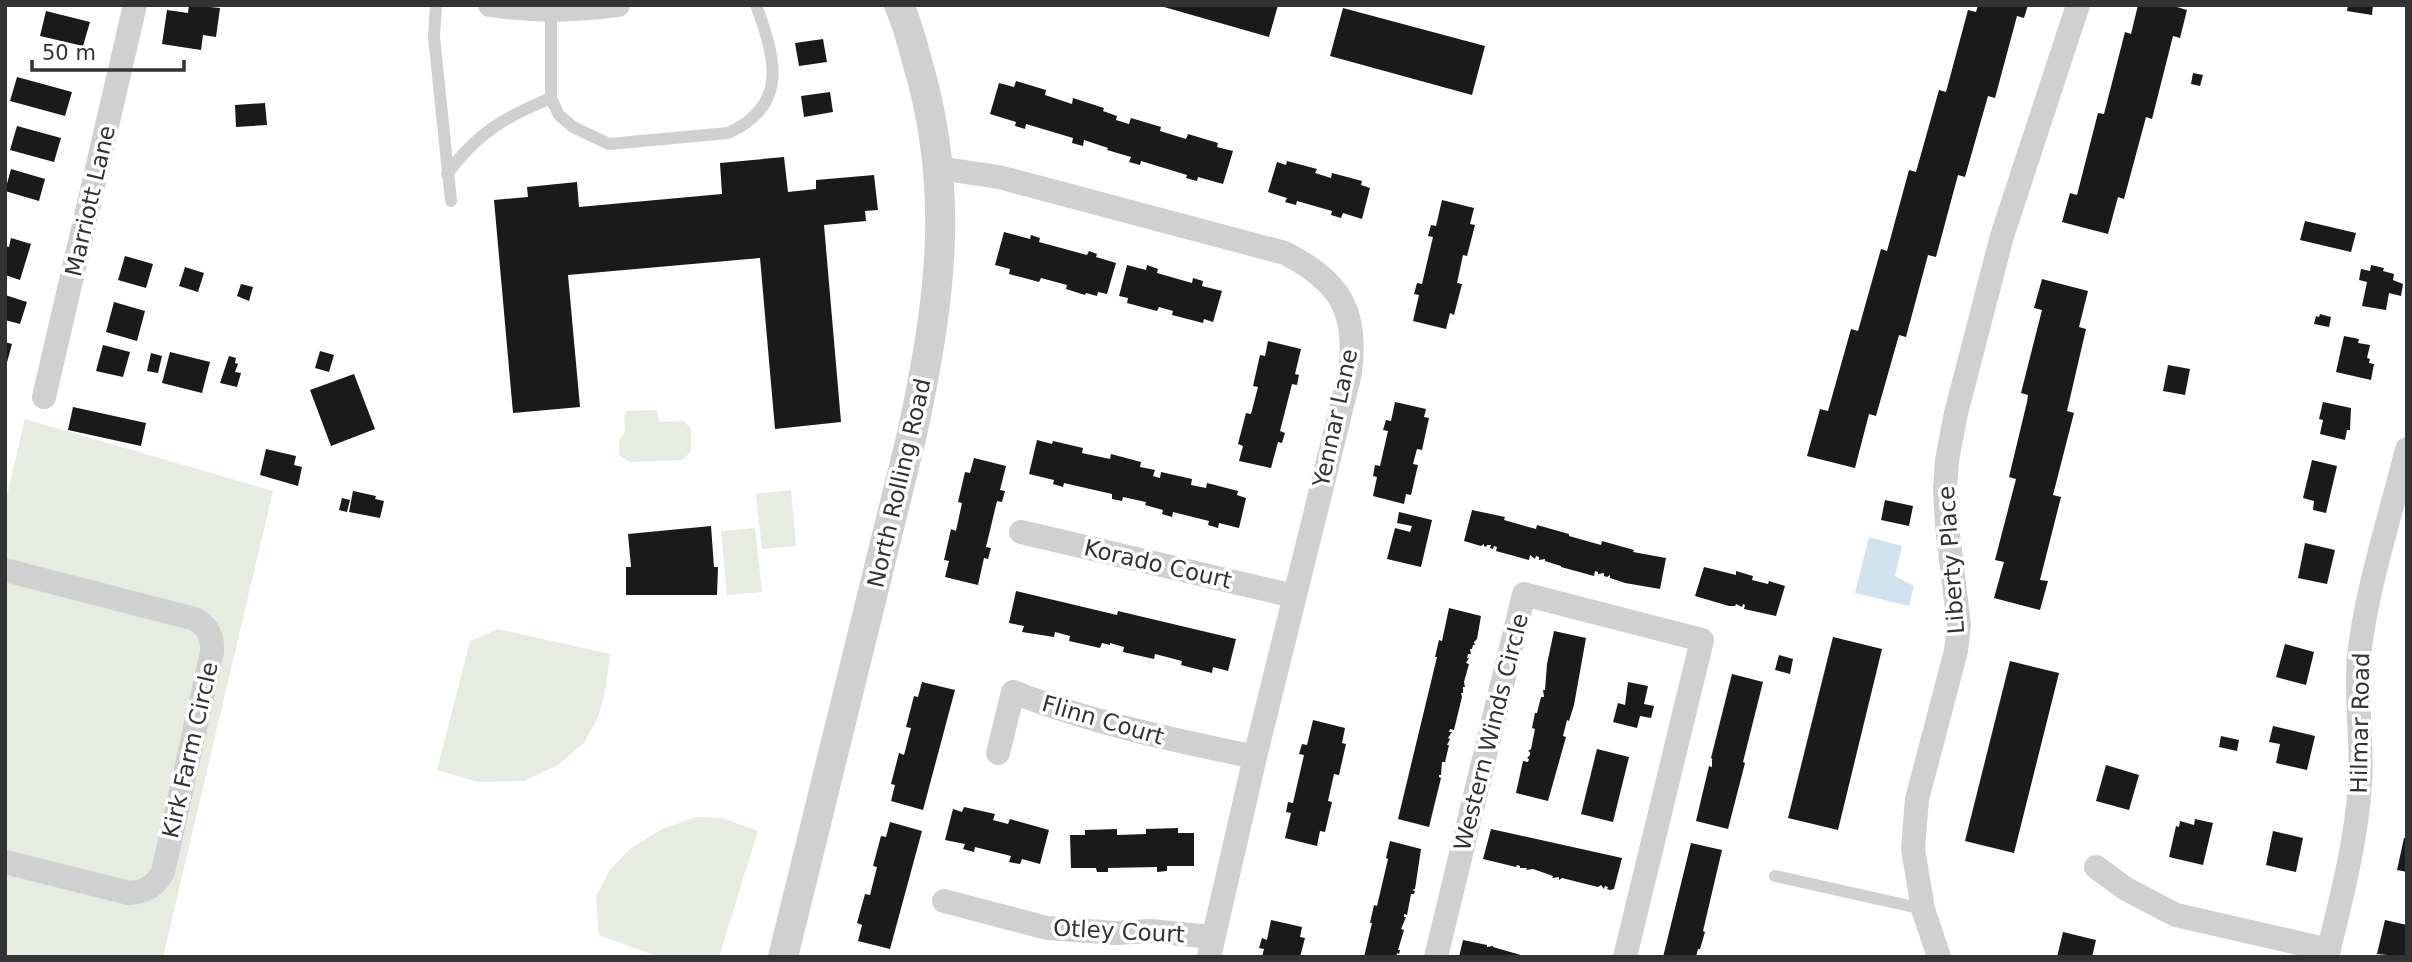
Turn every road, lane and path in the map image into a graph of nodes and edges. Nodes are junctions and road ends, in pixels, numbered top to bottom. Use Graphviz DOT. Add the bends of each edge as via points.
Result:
graph roads {
  1 [pos="135,5"];
  2 [pos="436,5"];
  3 [pos="490,5"];
  4 [pos="618,5"];
  5 [pos="756,5"];
  6 [pos="899,5"];
  7 [pos="2078,5"];
  8 [pos="551,9"];
  9 [pos="551,98"];
  10 [pos="938,168"];
  11 [pos="447,174"];
  12 [pos="451,201"];
  13 [pos="44,397"];
  14 [pos="2407,449"];
  15 [pos="1021,533"];
  16 [pos="5,570"];
  17 [pos="1294,596"];
  18 [pos="998,752"];
  19 [pos="1255,757"];
  20 [pos="5,862"];
  21 [pos="2096,867"];
  22 [pos="1775,876"];
  23 [pos="944,901"];
  24 [pos="1923,909"];
  25 [pos="1211,947"];
  26 [pos="2328,953"];
  27 [pos="783,957"];
  28 [pos="1436,957"];
  29 [pos="1625,957"];
  30 [pos="1939,957"];
  1 -- 13 [label="street, Marriott Lane"];
  2 -- 11 [label="lane" via="434,37"];
  3 -- 8 [label="street"];
  4 -- 8 [label="street"];
  5 -- 9 [label="lane" via="774,68 771,94 745,125 728,133 609,144 573,127 559,115"];
  6 -- 10 [label="street, North Rolling Road" via="928,95"];
  7 -- 24 [label="street, Liberty Place" via="2003,236 1947,460 1947,526 1959,625 1917,799 1913,849"];
  8 -- 9 [label="lane"];
  9 -- 11 [label="lane" via="484,133"];
  10 -- 17 [label="street, Yennar Lane" via="999,177 1285,253 1311,267 1331,287 1345,304 1353,348"];
  10 -- 27 [label="street, North Rolling Road" via="940,270 929,354"];
  11 -- 12 [label="lane"];
  14 -- 26 [label="street, Hilmar Road" via="2360,654 2357,824"];
  15 -- 17 [label="street, Korado Court"];
  16 -- 20 [label="street, Kirk Farm Circle" via="195,619 212,642 158,881 129,893"];
  17 -- 19 [label="street, Yennar Lane"];
  18 -- 19 [label="street, Flinn Court" via="1013,692 1114,726"];
  19 -- 25 [label="street, Yennar Lane"];
  21 -- 26 [label="street" via="2176,915"];
  22 -- 24 [label="lane"];
  23 -- 25 [label="street, Otley Court" via="1047,928 1150,931"];
  24 -- 30 [label="street, Liberty Place"];
  28 -- 29 [label="street, Western Winds Circle" via="1524,594 1702,640"];
}
